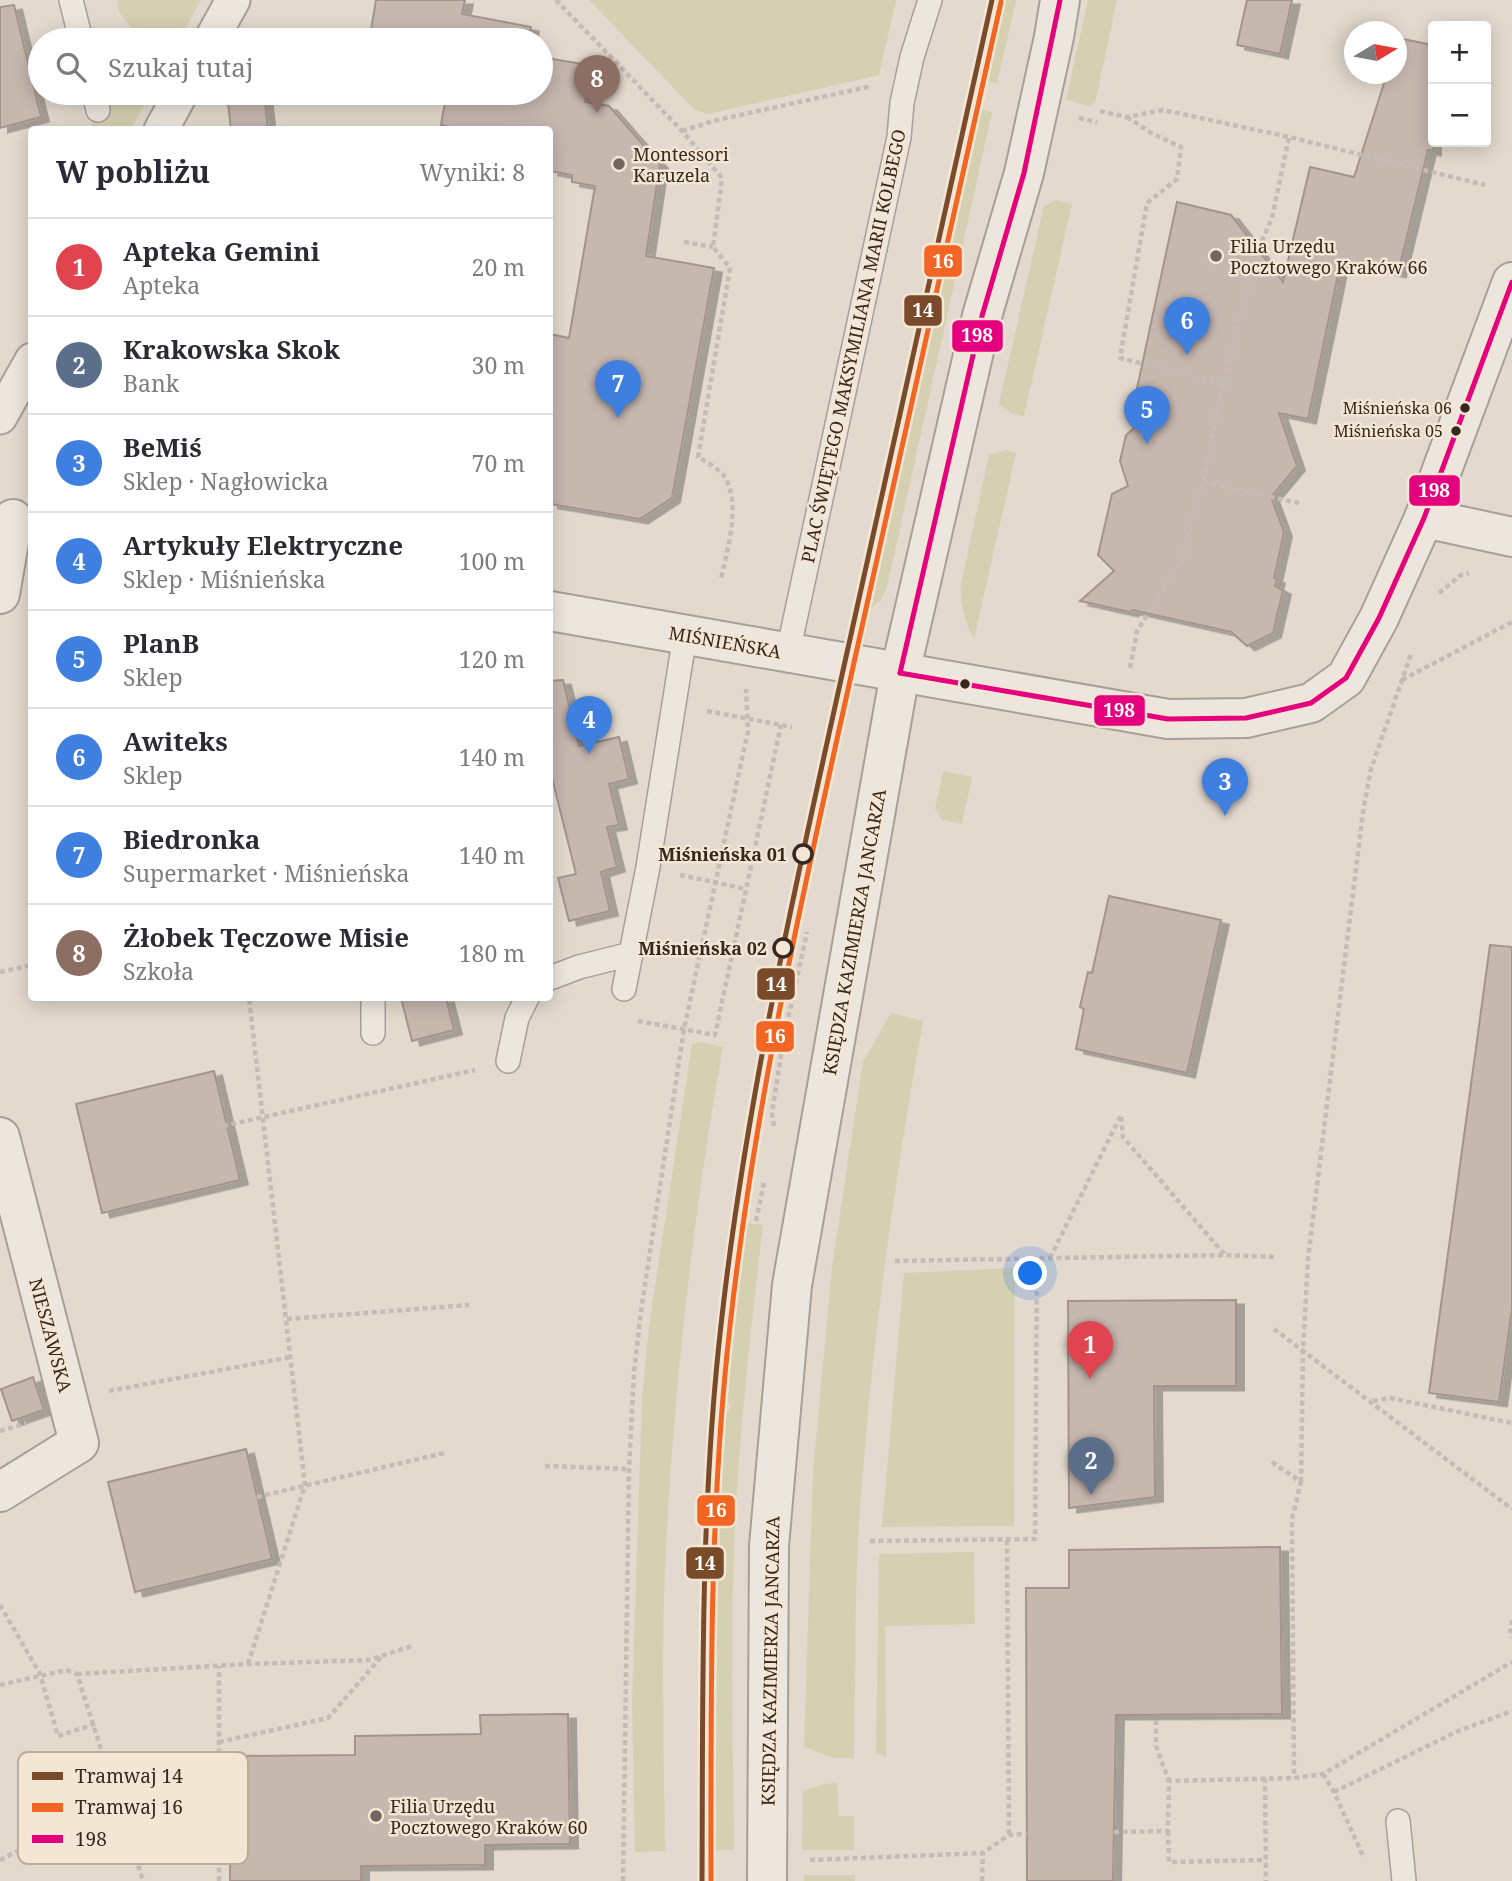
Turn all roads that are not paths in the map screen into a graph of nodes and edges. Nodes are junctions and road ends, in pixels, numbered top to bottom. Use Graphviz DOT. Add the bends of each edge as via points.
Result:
graph roads {
  1 [pos="71,0"];
  2 [pos="233,0"];
  3 [pos="930,0"];
  4 [pos="1060,0"];
  5 [pos="78,28"];
  6 [pos="218,28"];
  7 [pos="175,105"];
  8 [pos="163,126"];
  9 [pos="1512,282"];
  10 [pos="28,367"];
  11 [pos="0,417"];
  12 [pos="1424,518"];
  13 [pos="15,519"];
  14 [pos="1512,537"];
  15 [pos="0,594"];
  16 [pos="553,612"];
  17 [pos="685,635"];
  18 [pos="788,653"];
  19 [pos="900,673"];
  20 [pos="631,954"];
  21 [pos="553,977"];
  22 [pos="624,989"];
  23 [pos="373,1001"];
  24 [pos="526,1001"];
  25 [pos="373,1033"];
  26 [pos="508,1061"];
  27 [pos="0,1137"];
  28 [pos="0,1492"];
  29 [pos="1398,1821"];
  30 [pos="767,1881"];
  31 [pos="1404,1881"];
  1 -- 5 [label="lane"];
  2 -- 6 [label="street"];
  3 -- 18 [label="lane, PLAC ŚWIĘTEGO MAKSYMILIANA MARII KOLBEGO" via="912,57 899,137"];
  4 -- 19 [label="street, KSIĘDZA KAZIMIERZA JANCARZA" via="1024,173 982,316"];
  7 -- 8 [label="street"];
  9 -- 12 [label="street, MIŚNIEŃSKA"];
  10 -- 11 [label="street"];
  12 -- 14 [label="street"];
  12 -- 19 [label="street, MIŚNIEŃSKA" via="1346,678 1311,703 1246,718 1168,719"];
  13 -- 15 [label="street"];
  16 -- 17 [label="street, MIŚNIEŃSKA"];
  17 -- 18 [label="street, MIŚNIEŃSKA"];
  17 -- 20 [label="lane"];
  18 -- 19 [label="street, MIŚNIEŃSKA"];
  19 -- 30 [label="street, KSIĘDZA KAZIMIERZA JANCARZA" via="792,1285 769,1546"];
  20 -- 21 [label="lane"];
  20 -- 22 [label="lane"];
  23 -- 25 [label="lane"];
  24 -- 26 [label="lane"];
  27 -- 28 [label="street, NIESZAWSKA" via="79,1443"];
  29 -- 31 [label="lane"];
}
